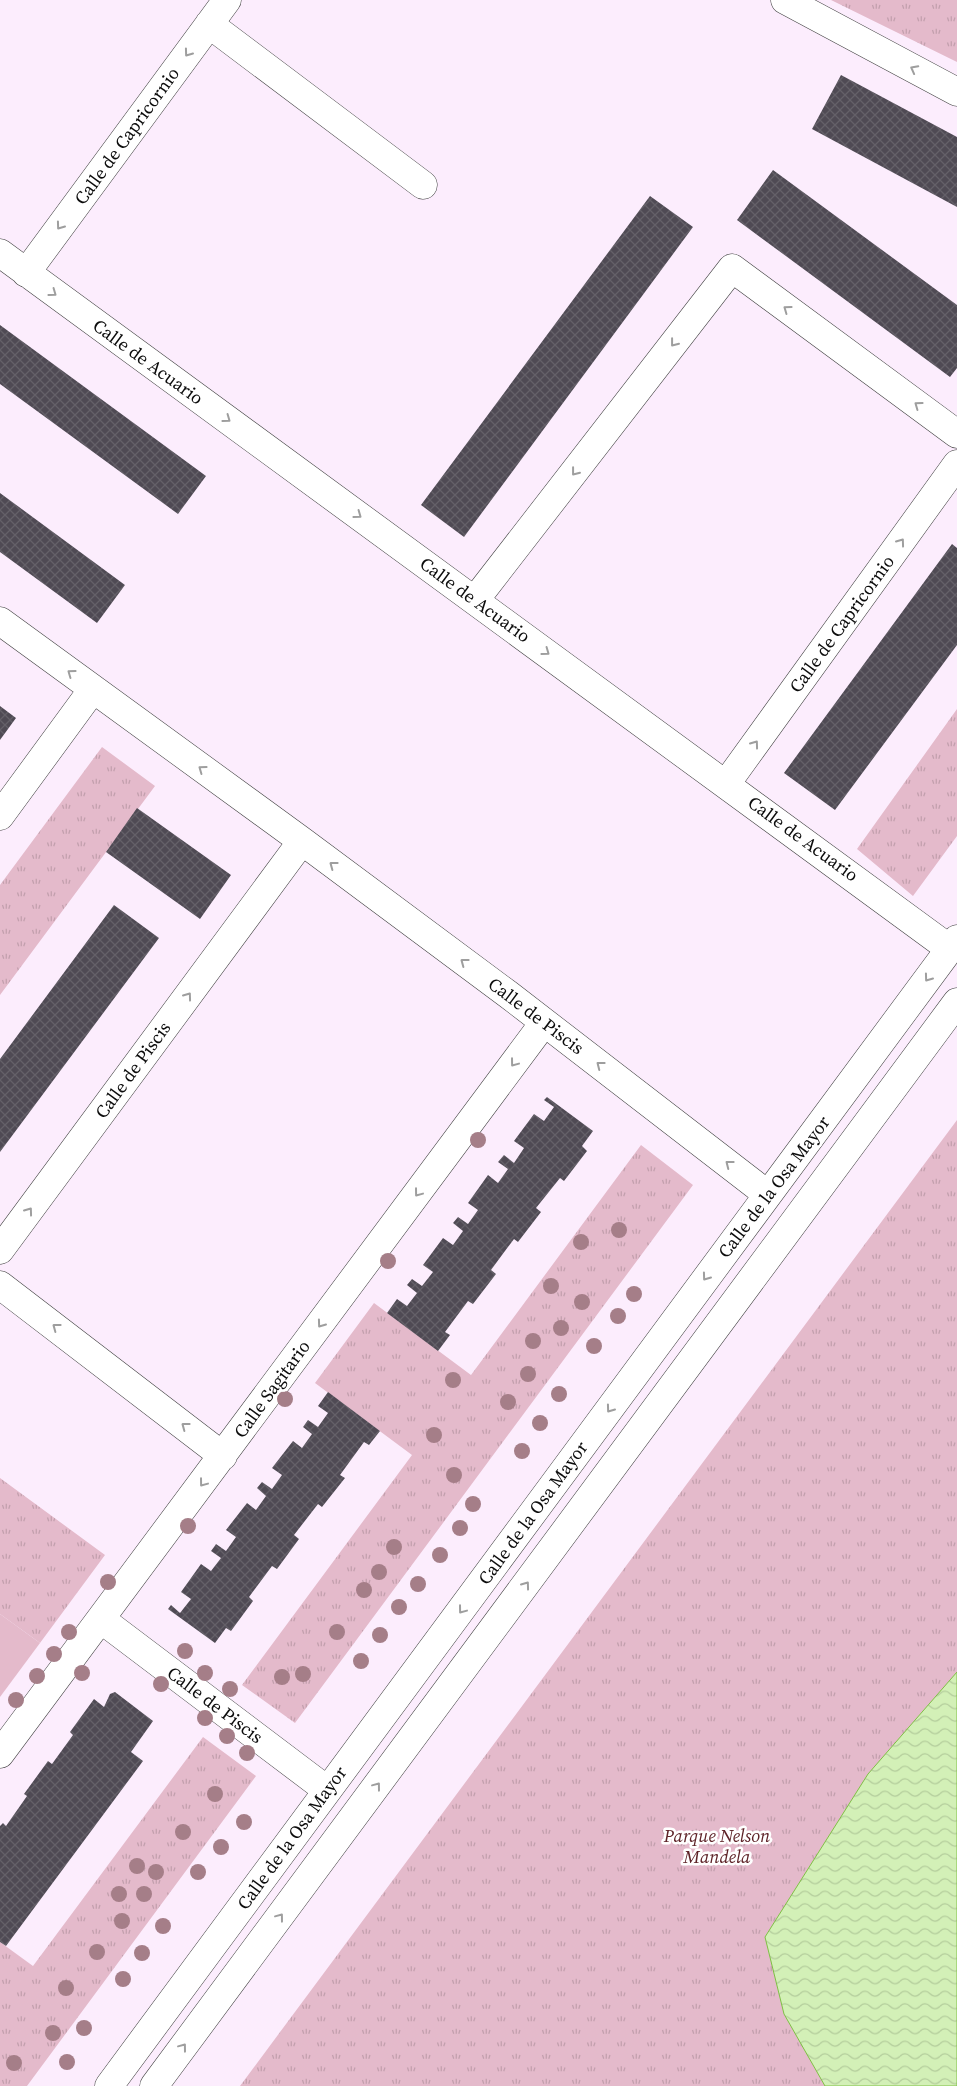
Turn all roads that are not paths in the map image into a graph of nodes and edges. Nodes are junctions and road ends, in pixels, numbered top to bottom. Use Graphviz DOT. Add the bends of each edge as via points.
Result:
graph roads {
  1 [pos="227,0"];
  2 [pos="785,0"];
  3 [pos="209,24"];
  4 [pos="957,92"];
  5 [pos="422,185"];
  6 [pos="0,254"];
  7 [pos="26,273"];
  8 [pos="957,434"];
  9 [pos="957,464"];
  10 [pos="475,600"];
  11 [pos="0,621"];
  12 [pos="93,689"];
  13 [pos="726,784"];
  14 [pos="0,816"];
  15 [pos="302,842"];
  16 [pos="954,944"];
  17 [pos="957,1002"];
  18 [pos="544,1024"];
  19 [pos="767,1194"];
  20 [pos="0,1250"];
  21 [pos="0,1285"];
  22 [pos="223,1456"];
  23 [pos="102,1620"];
  24 [pos="0,1754"];
  25 [pos="328,1790"];
  26 [pos="109,2086"];
  27 [pos="154,2086"];
  1 -- 3 [label="street, Calle de Capricornio"];
  4 -- 2 [label="street, one-way"];
  3 -- 5 [label="street"];
  3 -- 7 [label="street, Calle de Capricornio, one-way"];
  6 -- 7 [label="street, Calle de Acuario"];
  7 -- 10 [label="street, Calle de Acuario, one-way"];
  8 -- 10 [label="street, one-way" via="732,268"];
  13 -- 9 [label="street, Calle de Capricornio, one-way"];
  10 -- 13 [label="street, Calle de Acuario, one-way"];
  12 -- 11 [label="street, Calle de Piscis, one-way"];
  12 -- 14 [label="street"];
  15 -- 12 [label="street, Calle de Piscis, one-way"];
  13 -- 16 [label="street, Calle de Acuario"];
  18 -- 15 [label="street, Calle de Piscis, one-way"];
  20 -- 15 [label="street, Calle de Piscis, one-way"];
  16 -- 19 [label="street, Calle de la Osa Mayor, one-way"];
  27 -- 17 [label="street, Calle de la Osa Mayor, one-way"];
  19 -- 18 [label="street, Calle de Piscis, one-way"];
  18 -- 22 [label="street, Calle Sagitario, one-way"];
  19 -- 25 [label="street, Calle de la Osa Mayor, one-way"];
  22 -- 21 [label="street, one-way"];
  22 -- 23 [label="street, Calle Sagitario, one-way"];
  23 -- 24 [label="street, Calle Sagitario"];
  23 -- 25 [label="street, Calle de Piscis"];
  25 -- 26 [label="street, Calle de la Osa Mayor"];
}
